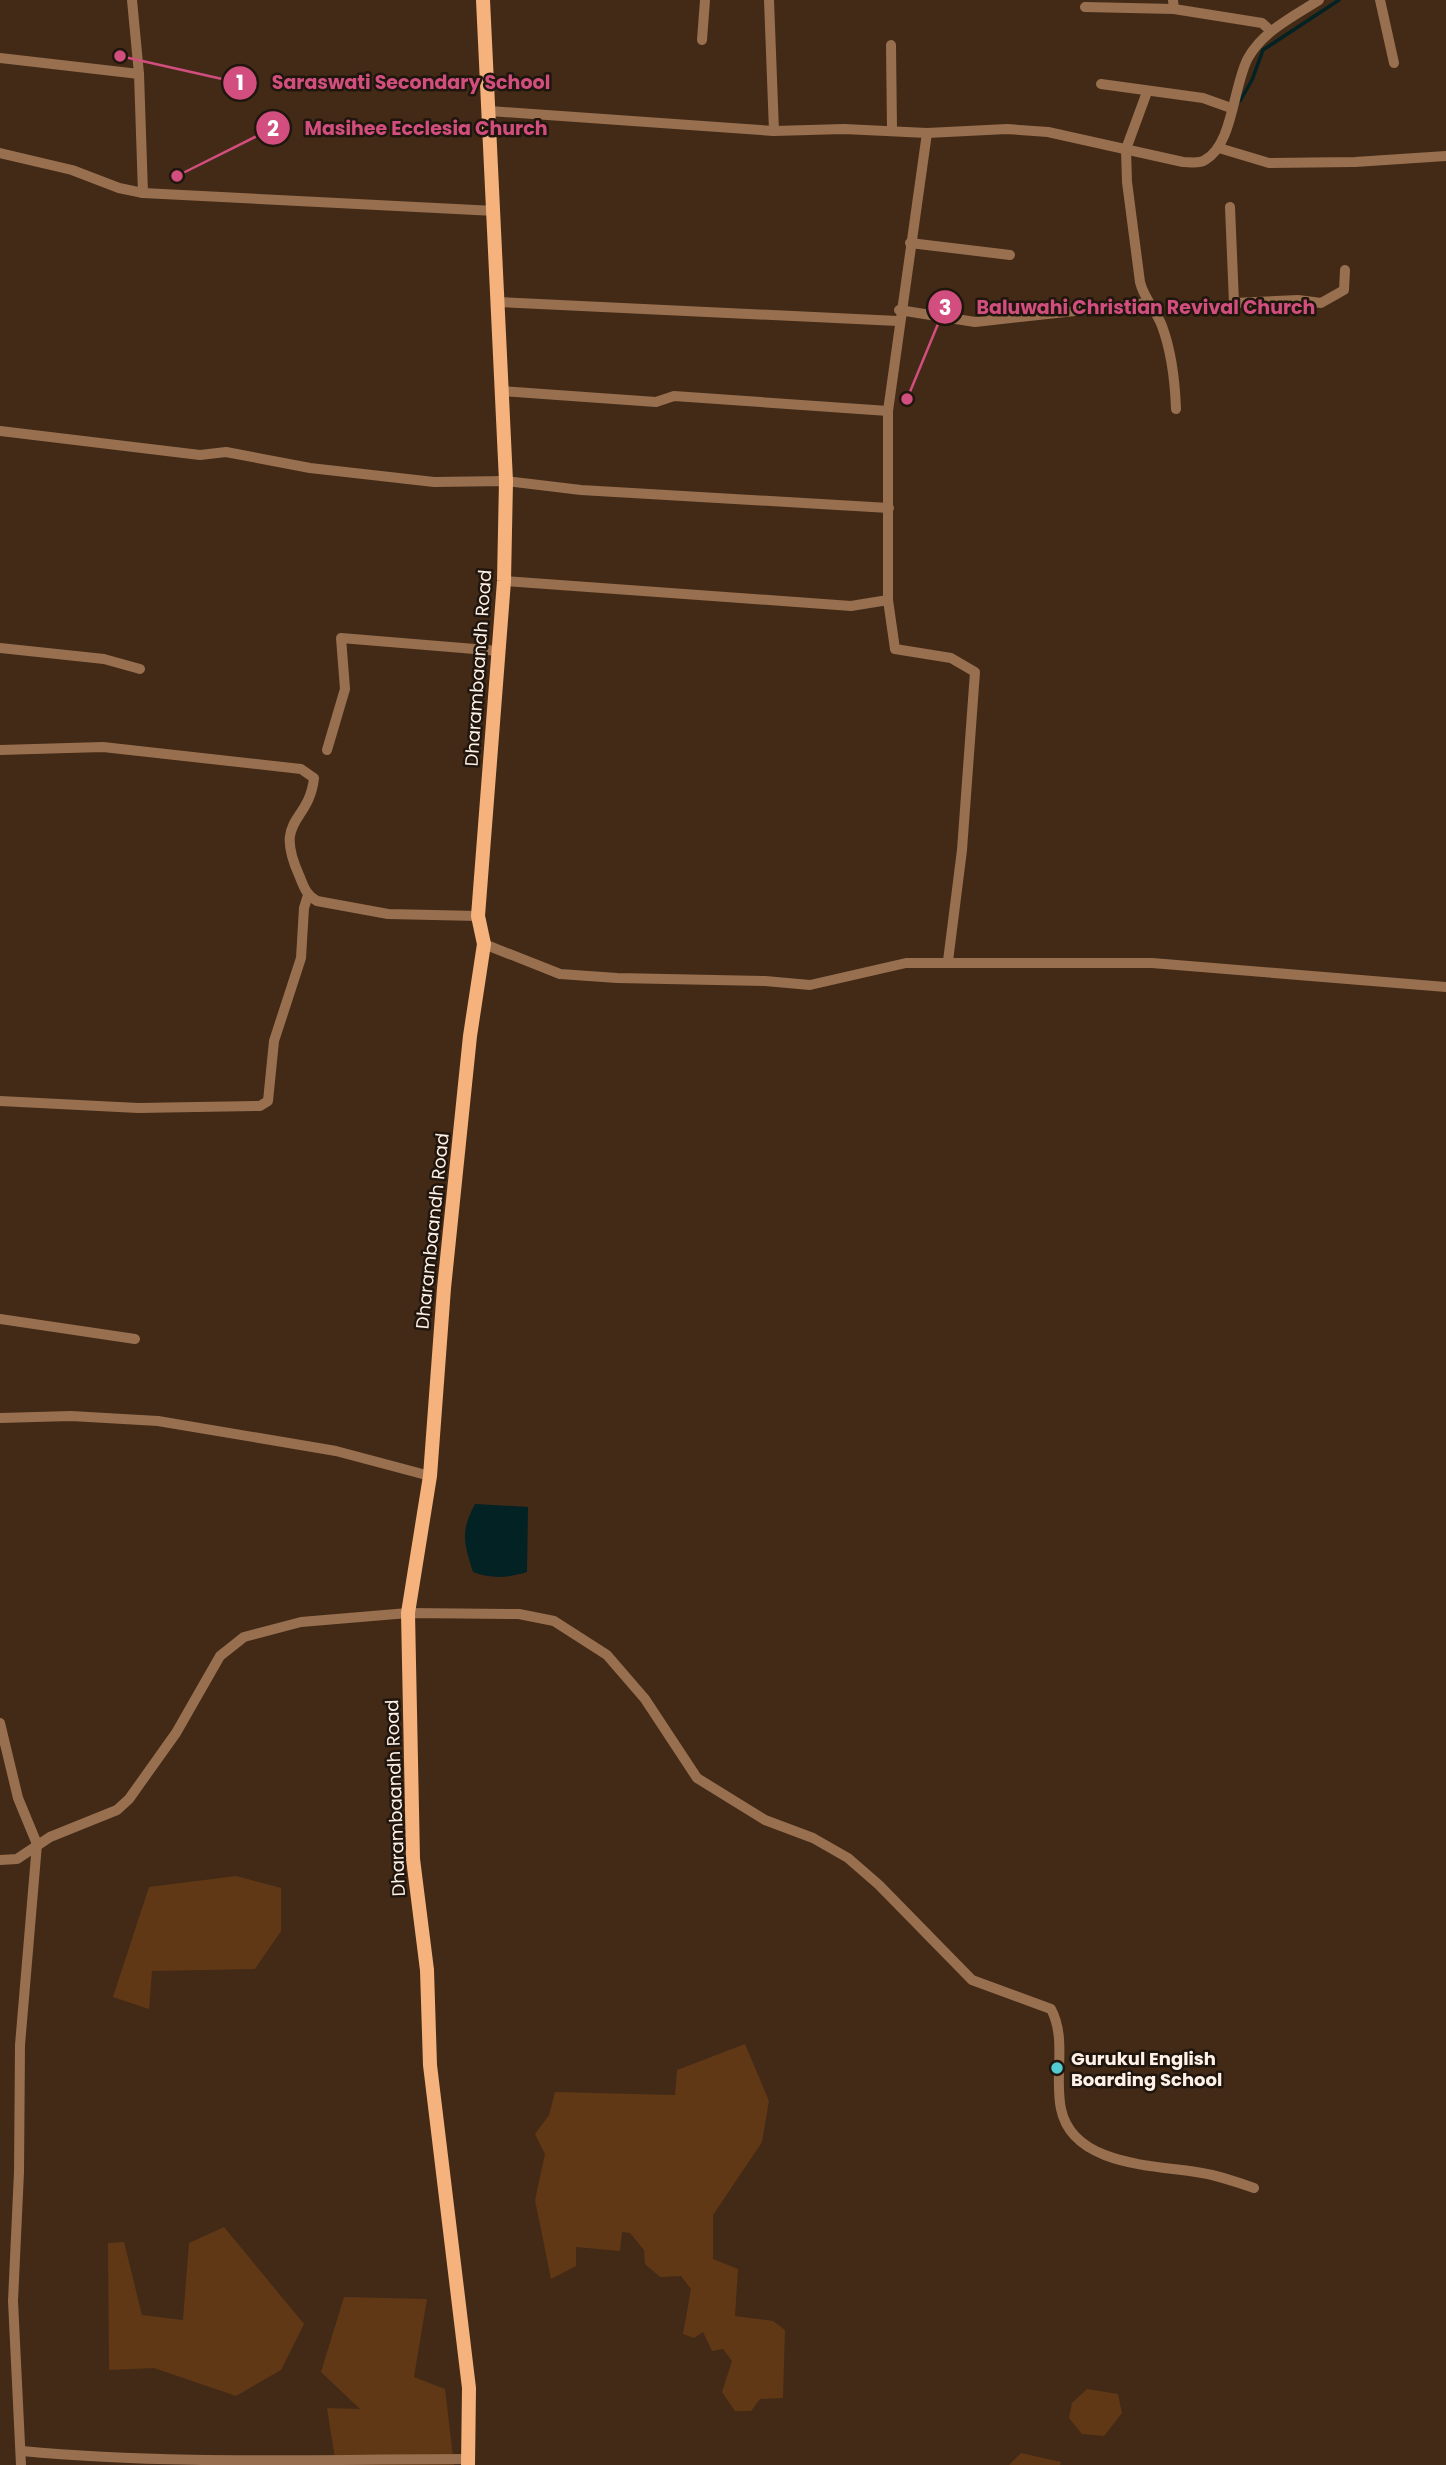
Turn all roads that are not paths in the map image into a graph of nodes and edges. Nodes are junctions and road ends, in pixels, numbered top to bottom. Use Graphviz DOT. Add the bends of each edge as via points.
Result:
graph roads {
  1 [pos="132,0"];
  2 [pos="483,0"];
  3 [pos="705,0"];
  4 [pos="769,0"];
  5 [pos="1319,0"];
  6 [pos="1380,0"];
  7 [pos="1174,5"];
  8 [pos="1085,7"];
  9 [pos="1270,31"];
  10 [pos="702,40"];
  11 [pos="891,45"];
  12 [pos="0,58"];
  13 [pos="1394,63"];
  14 [pos="139,74"];
  15 [pos="1101,84"];
  16 [pos="1147,92"];
  17 [pos="1231,108"];
  18 [pos="490,111"];
  19 [pos="892,130"];
  20 [pos="774,131"];
  21 [pos="927,133"];
  22 [pos="1219,148"];
  23 [pos="1126,149"];
  24 [pos="0,153"];
  25 [pos="1446,156"];
  26 [pos="143,193"];
  27 [pos="1230,207"];
  28 [pos="495,211"];
  29 [pos="910,243"];
  30 [pos="1010,255"];
  31 [pos="1345,270"];
  32 [pos="498,302"];
  33 [pos="1148,303"];
  34 [pos="899,316"];
  35 [pos="502,391"];
  36 [pos="1176,409"];
  37 [pos="888,411"];
  38 [pos="0,431"];
  39 [pos="506,481"];
  40 [pos="889,508"];
  41 [pos="504,581"];
  42 [pos="888,600"];
  43 [pos="0,648"];
  44 [pos="499,651"];
  45 [pos="140,669"];
  46 [pos="0,750"];
  47 [pos="327,750"];
  48 [pos="308,895"];
  49 [pos="478,916"];
  50 [pos="484,944"];
  51 [pos="948,961"];
  52 [pos="1446,987"];
  53 [pos="0,1101"];
  54 [pos="0,1319"];
  55 [pos="135,1339"];
  56 [pos="0,1418"];
  57 [pos="430,1476"];
  58 [pos="408,1613"];
  59 [pos="0,1723"];
  60 [pos="37,1844"];
  61 [pos="0,1860"];
  62 [pos="1254,2188"];
  63 [pos="0,2318"];
  64 [pos="14,2318"];
  65 [pos="22,2451"];
  66 [pos="468,2462"];
  67 [pos="21,2465"];
  1 -- 14 [label="street"];
  2 -- 18 [label="main road, Dharambaandh Road"];
  3 -- 10 [label="street"];
  4 -- 20 [label="street"];
  5 -- 9 [label="street"];
  6 -- 13 [label="street"];
  7 -- 8 [label="street"];
  7 -- 9 [label="street" via="1262,23"];
  9 -- 17 [label="street" via="1248,57"];
  11 -- 19 [label="street"];
  12 -- 14 [label="street"];
  14 -- 26 [label="street"];
  15 -- 16 [label="street"];
  16 -- 17 [label="street" via="1203,98"];
  16 -- 23 [label="street"];
  17 -- 22 [label="street"];
  18 -- 20 [label="street"];
  18 -- 28 [label="main road, Dharambaandh Road"];
  19 -- 20 [label="street"];
  19 -- 21 [label="street"];
  21 -- 23 [label="street" via="1048,132"];
  21 -- 29 [label="street"];
  22 -- 23 [label="street" via="1203,162"];
  22 -- 25 [label="street" via="1269,163"];
  23 -- 33 [label="street" via="1140,282"];
  24 -- 26 [label="street"];
  26 -- 28 [label="street"];
  27 -- 31 [label="street" via="1234,303 1321,303 1344,290"];
  28 -- 32 [label="main road, Dharambaandh Road"];
  29 -- 30 [label="street"];
  29 -- 34 [label="street"];
  32 -- 34 [label="street"];
  32 -- 35 [label="main road, Dharambaandh Road"];
  33 -- 34 [label="street" via="975,322"];
  33 -- 36 [label="street" via="1162,325 1175,374"];
  34 -- 37 [label="street"];
  35 -- 37 [label="street" via="656,402 674,396"];
  35 -- 39 [label="main road, Dharambaandh Road"];
  37 -- 40 [label="street"];
  38 -- 39 [label="street" via="200,455 226,452 310,468 435,482"];
  39 -- 40 [label="street" via="581,490"];
  39 -- 41 [label="main road, Dharambaandh Road"];
  40 -- 42 [label="street"];
  41 -- 42 [label="street" via="851,606"];
  41 -- 44 [label="main road, Dharambaandh Road"];
  42 -- 51 [label="street" via="895,649 951,658 975,672 962,850"];
  43 -- 45 [label="street" via="104,659"];
  44 -- 47 [label="street" via="341,638 345,689"];
  44 -- 49 [label="main road, Dharambaandh Road"];
  46 -- 48 [label="street" via="103,747 301,769 314,778 313,787 287,840"];
  48 -- 49 [label="street" via="317,901 388,914"];
  48 -- 53 [label="street" via="298,970 274,1041 268,1101 260,1105 138,1108"];
  49 -- 50 [label="main road, Dharambaandh Road"];
  50 -- 51 [label="street" via="560,974 810,985 906,963"];
  50 -- 57 [label="main road, Dharambaandh Road" via="444,1289"];
  51 -- 52 [label="street" via="1152,963"];
  54 -- 55 [label="street"];
  56 -- 57 [label="street" via="158,1421 336,1451"];
  57 -- 58 [label="main road, Dharambaandh Road"];
  58 -- 60 [label="street" via="301,1622 244,1637 220,1656 176,1733 129,1799 117,1811"];
  58 -- 62 [label="street" via="519,1614 572,1630 607,1655 645,1699 697,1778 765,1820 813,1838 848,1858 972,1980 1051,2009 1059,2022 1060,2108 1079,2141 1120,2159"];
  58 -- 66 [label="main road, Dharambaandh Road" via="413,1859 427,1970 430,2065 469,2388"];
  59 -- 60 [label="street" via="18,1798"];
  60 -- 61 [label="street" via="24,1856"];
  60 -- 64 [label="street" via="20,2045"];
  63 -- 64 [label="street"];
  64 -- 65 [label="street"];
  65 -- 66 [label="street" via="72,2458 224,2463"];
  65 -- 67 [label="street"];
}
